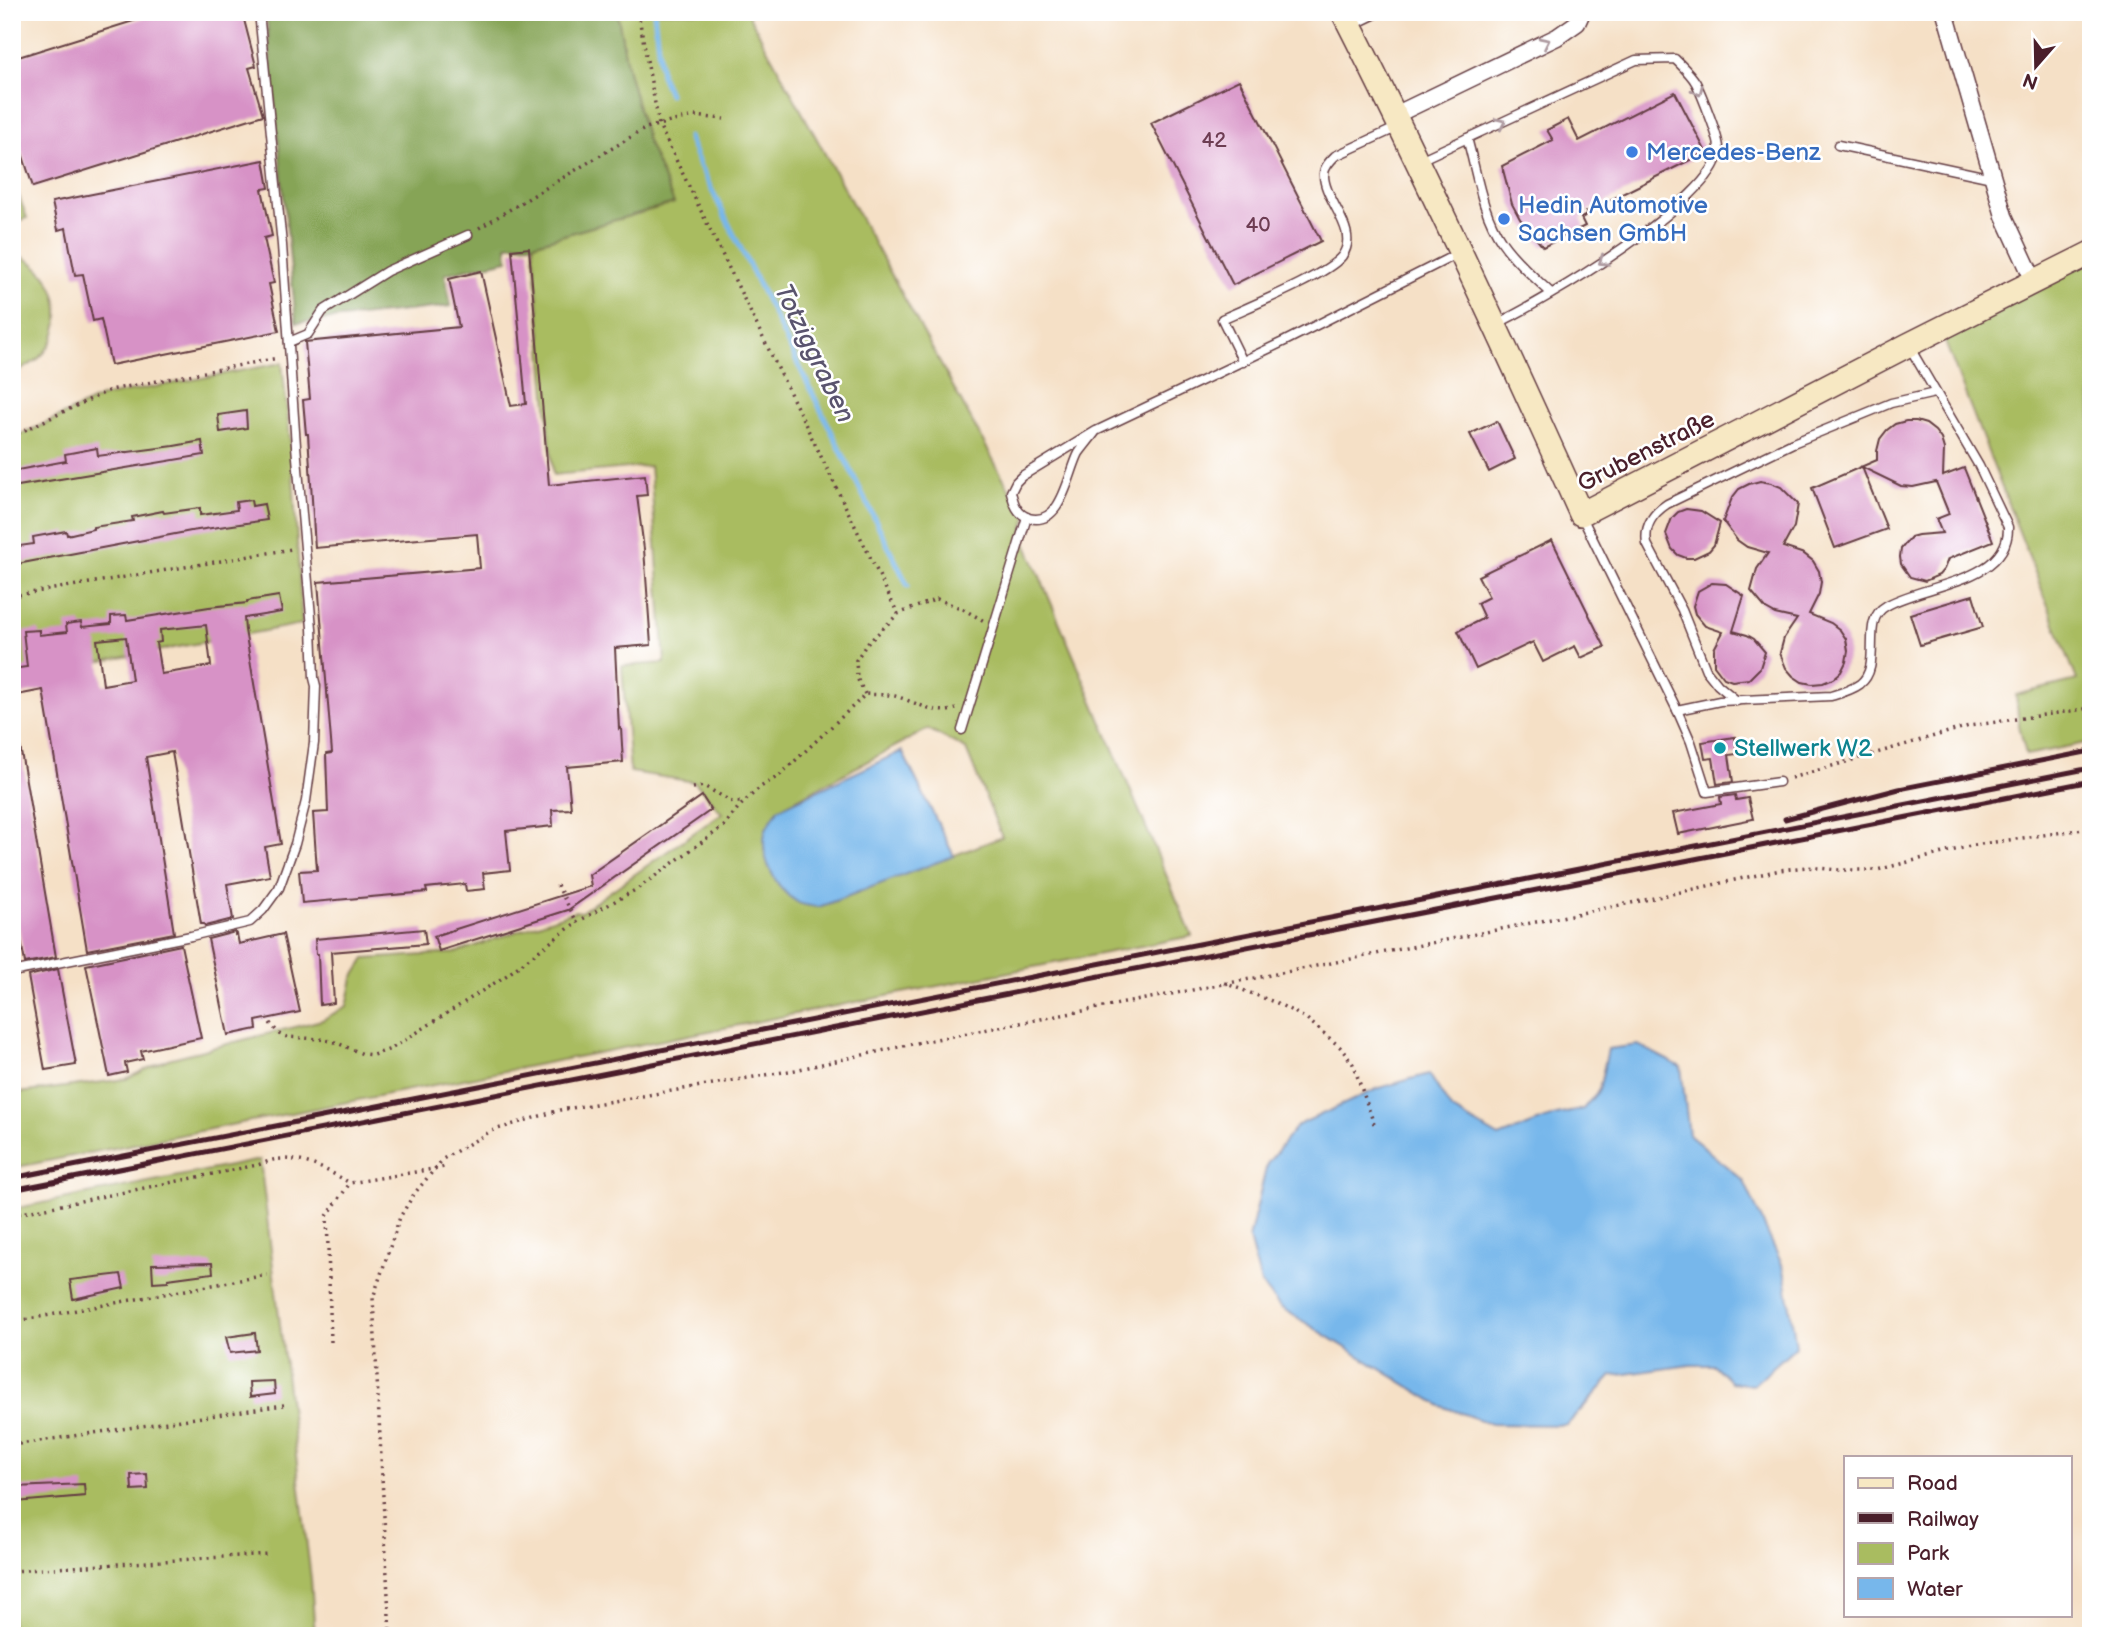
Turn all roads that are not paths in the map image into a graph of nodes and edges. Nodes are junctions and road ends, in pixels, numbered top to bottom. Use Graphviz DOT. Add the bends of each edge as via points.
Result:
graph roads {
  1 [pos="259,12"];
  2 [pos="1380,12"];
  3 [pos="1581,12"];
  4 [pos="1945,12"];
  5 [pos="1347,19"];
  6 [pos="1398,120"];
  7 [pos="1467,138"];
  8 [pos="1838,145"];
  9 [pos="1417,162"];
  10 [pos="1993,178"];
  11 [pos="468,235"];
  12 [pos="1461,252"];
  13 [pos="2091,253"];
  14 [pos="2034,282"];
  15 [pos="1552,292"];
  16 [pos="1495,324"];
  17 [pos="289,342"];
  18 [pos="1908,345"];
  19 [pos="1243,362"];
  20 [pos="1935,393"];
  21 [pos="1096,431"];
  22 [pos="1581,514"];
  23 [pos="1027,517"];
  24 [pos="1737,701"];
  25 [pos="1676,710"];
  26 [pos="962,730"];
  27 [pos="1779,782"];
  28 [pos="12,972"];
  1 -- 17 [label="lane"];
  2 -- 5 [label="lane"];
  6 -- 3 [label="street, one-way" via="1557,37 1577,23"];
  4 -- 10 [label="street"];
  5 -- 6 [label="street, Grubenstraße"];
  6 -- 9 [label="street, Grubenstraße"];
  6 -- 19 [label="lane" via="1335,156 1323,173 1347,241 1338,261 1222,320"];
  7 -- 9 [label="lane"];
  7 -- 15 [label="lane" via="1481,195 1502,243"];
  7 -- 15 [label="lane, one-way" via="1636,60 1675,59 1695,82 1720,147 1717,163 1667,216"];
  8 -- 10 [label="lane"];
  9 -- 12 [label="street, Grubenstraße"];
  10 -- 14 [label="street" via="2004,216"];
  11 -- 17 [label="lane" via="387,271 323,311 307,334"];
  12 -- 16 [label="street, Grubenstraße"];
  12 -- 19 [label="lane"];
  13 -- 14 [label="street, Grubenstraße"];
  14 -- 18 [label="street, Grubenstraße"];
  15 -- 16 [label="lane"];
  16 -- 22 [label="street, Grubenstraße"];
  17 -- 28 [label="lane" via="316,686 306,801 279,888 250,922"];
  18 -- 20 [label="lane"];
  18 -- 22 [label="street, Grubenstraße"];
  19 -- 21 [label="lane"];
  20 -- 24 [label="lane" via="1979,466 2008,527 1997,559 1983,569 1882,608 1874,620 1871,667 1860,685 1831,696"];
  20 -- 24 [label="lane" via="1891,403 1793,443 1667,504 1651,518 1647,544 1682,610 1706,670"];
  21 -- 23 [label="lane" via="1080,452 1051,514 1040,519"];
  21 -- 23 [label="lane" via="1016,482 1013,502"];
  22 -- 25 [label="lane"];
  23 -- 26 [label="lane"];
  24 -- 25 [label="lane"];
  25 -- 27 [label="lane" via="1707,792"];
}
